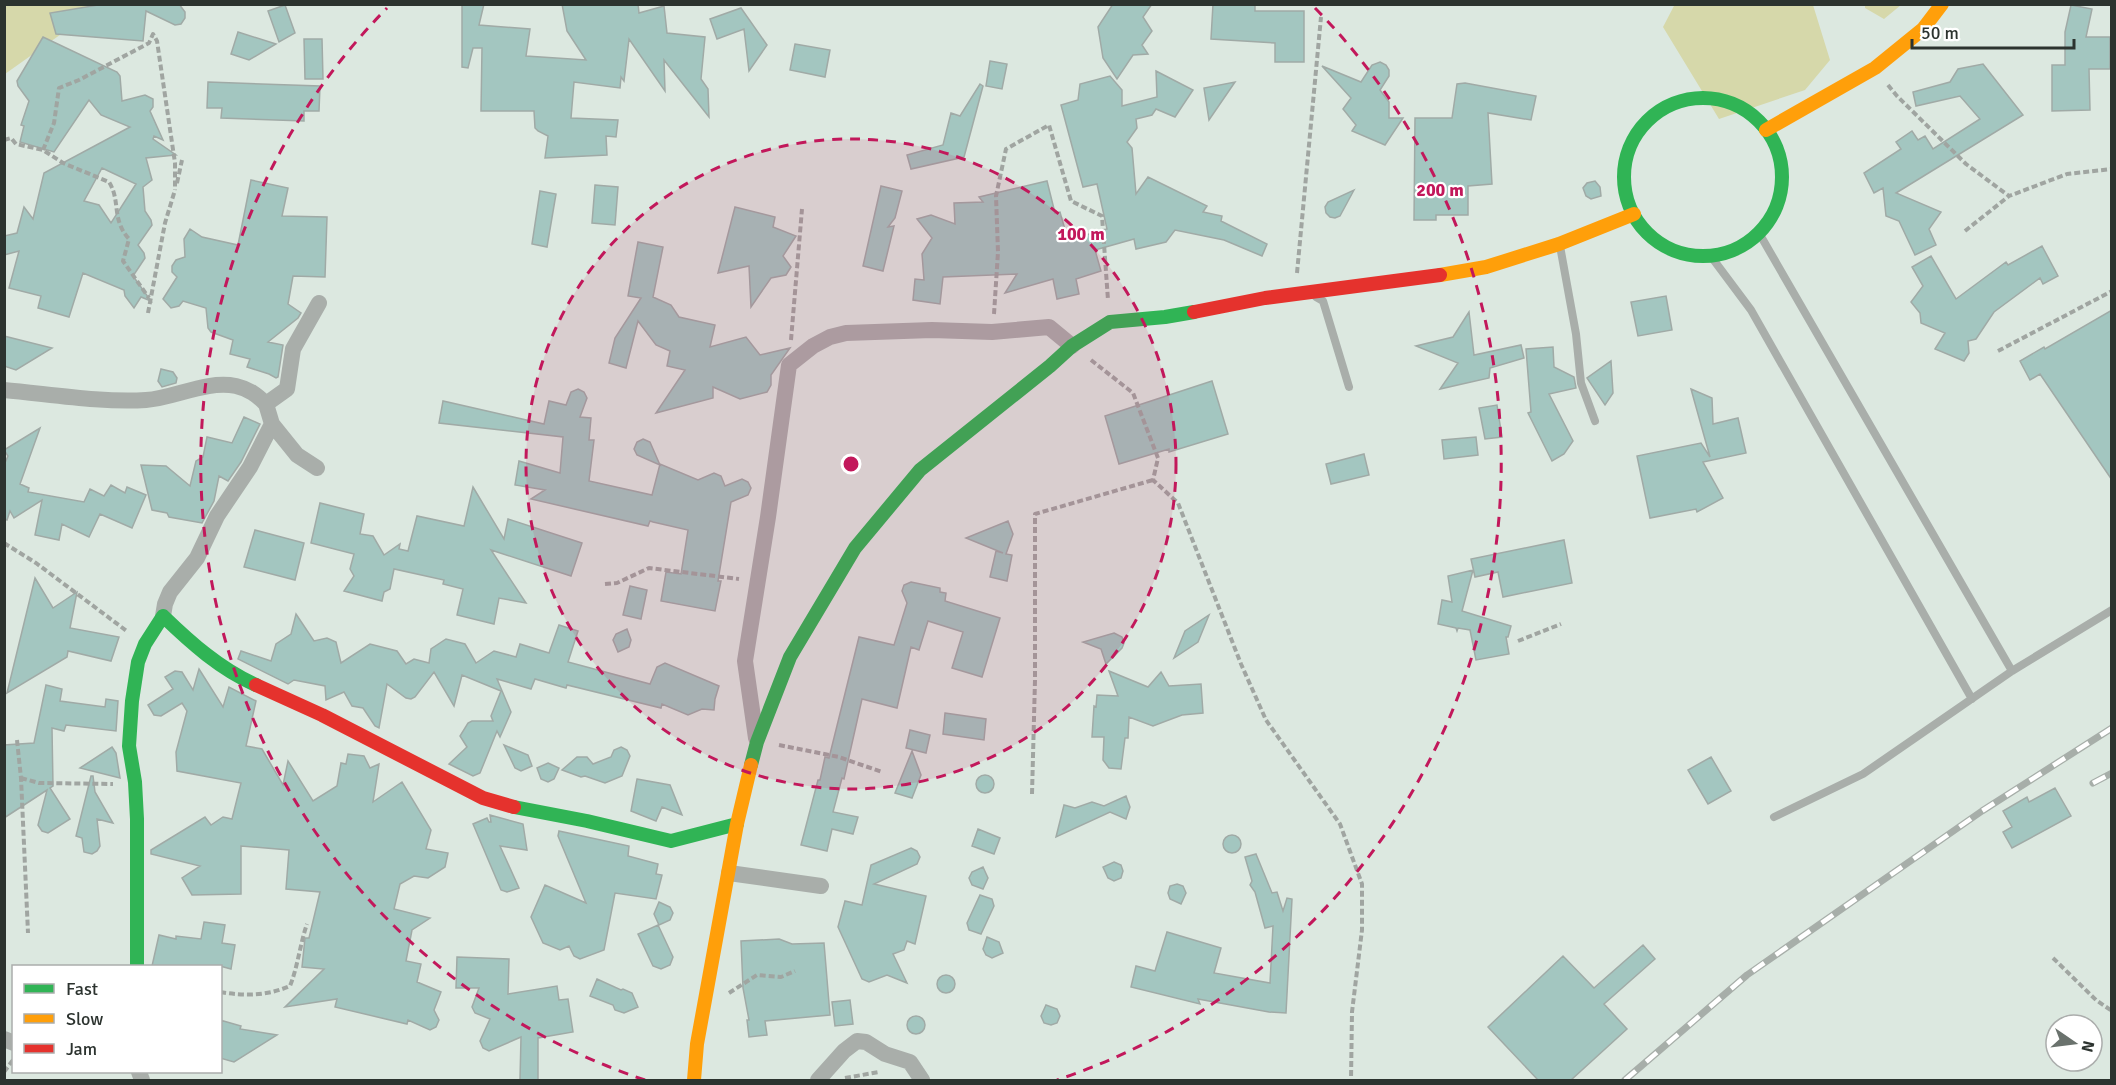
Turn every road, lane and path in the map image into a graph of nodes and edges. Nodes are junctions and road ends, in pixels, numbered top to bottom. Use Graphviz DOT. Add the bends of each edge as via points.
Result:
graph roads {
  1 [pos="1942,4"];
  2 [pos="1321,16"];
  3 [pos="1875,68"];
  4 [pos="1766,130"];
  5 [pos="4,140"];
  6 [pos="43,150"];
  7 [pos="182,160"];
  8 [pos="2112,170"];
  9 [pos="176,190"];
  10 [pos="2010,196"];
  11 [pos="802,209"];
  12 [pos="1634,214"];
  13 [pos="1965,231"];
  14 [pos="1759,233"];
  15 [pos="1559,244"];
  16 [pos="1710,255"];
  17 [pos="2112,291"];
  18 [pos="1301,294"];
  19 [pos="149,298"];
  20 [pos="319,303"];
  21 [pos="148,313"];
  22 [pos="1110,322"];
  23 [pos="992,332"];
  24 [pos="1072,346"];
  25 [pos="1998,351"];
  26 [pos="789,365"];
  27 [pos="1349,387"];
  28 [pos="4,390"];
  29 [pos="266,404"];
  30 [pos="1596,421"];
  31 [pos="272,424"];
  32 [pos="317,468"];
  33 [pos="1153,480"];
  34 [pos="4,543"];
  35 [pos="758,580"];
  36 [pos="605,584"];
  37 [pos="2112,610"];
  38 [pos="163,616"];
  39 [pos="1561,624"];
  40 [pos="1518,641"];
  41 [pos="145,644"];
  42 [pos="2012,671"];
  43 [pos="1972,699"];
  44 [pos="17,740"];
  45 [pos="757,742"];
  46 [pos="882,772"];
  47 [pos="21,778"];
  48 [pos="135,782"];
  49 [pos="1032,794"];
  50 [pos="1774,817"];
  51 [pos="737,825"];
  52 [pos="729,873"];
  53 [pos="821,886"];
  54 [pos="307,924"];
  55 [pos="28,933"];
  56 [pos="2053,958"];
  57 [pos="137,965"];
  58 [pos="795,970"];
  59 [pos="222,992"];
  60 [pos="724,1001"];
  61 [pos="2112,1011"];
  62 [pos="910,1062"];
  63 [pos="837,1079"];
  64 [pos="694,1080"];
  65 [pos="818,1080"];
  66 [pos="922,1080"];
  67 [pos="1351,1080"];
  1 -- 3 [label="street" via="1923,29"];
  2 -- 18 [label="path"];
  3 -- 4 [label="street"];
  3 -- 10 [label="path" via="1897,96 1966,164"];
  4 -- 12 [label="street" via="1756,115 1718,97 1677,101 1642,124 1624,162 1627,204"];
  4 -- 14 [label="street" via="1779,150 1783,192"];
  5 -- 6 [label="path" via="11,138 16,144"];
  6 -- 9 [label="path" via="54,123 59,88 149,42 153,34 157,40"];
  6 -- 19 [label="path" via="109,182 120,229 129,239 123,261"];
  7 -- 9 [label="path"];
  8 -- 10 [label="path" via="2067,174"];
  9 -- 19 [label="path"];
  10 -- 13 [label="path"];
  11 -- 26 [label="path"];
  12 -- 15 [label="street"];
  12 -- 16 [label="street" via="1651,239 1689,256"];
  14 -- 16 [label="street" via="1730,254"];
  14 -- 42 [label="lane"];
  15 -- 18 [label="street" via="1486,267"];
  15 -- 30 [label="lane" via="1581,383"];
  16 -- 43 [label="lane" via="1751,310"];
  17 -- 25 [label="path"];
  18 -- 22 [label="street" via="1165,317"];
  18 -- 27 [label="lane" via="1323,301"];
  19 -- 21 [label="path"];
  20 -- 29 [label="street" via="293,349 287,389"];
  22 -- 23 [label="path" via="1102,216 1071,201 1048,125 1006,149 996,196 997,295"];
  22 -- 24 [label="street"];
  23 -- 24 [label="street" via="1049,327"];
  23 -- 26 [label="street" via="846,333 813,346"];
  24 -- 33 [label="path" via="1133,393 1158,458"];
  24 -- 45 [label="street" via="920,470 855,548 790,657"];
  26 -- 35 [label="street"];
  28 -- 29 [label="street" via="127,401 235,386 255,393"];
  29 -- 31 [label="street"];
  31 -- 32 [label="street" via="297,455"];
  31 -- 38 [label="street" via="217,516 197,558 170,592"];
  33 -- 49 [label="path" via="1035,514"];
  33 -- 67 [label="path" via="1178,503 1266,720 1340,824 1362,884"];
  34 -- 41 [label="path"];
  35 -- 36 [label="path" via="649,568 617,583"];
  35 -- 45 [label="street" via="745,661"];
  37 -- 42 [label="lane"];
  38 -- 41 [label="street"];
  38 -- 51 [label="street" via="218,664 249,682 483,798 671,841"];
  39 -- 40 [label="path"];
  41 -- 48 [label="street" via="132,701 129,746"];
  42 -- 43 [label="lane"];
  43 -- 50 [label="lane" via="1863,774"];
  44 -- 47 [label="path"];
  45 -- 46 [label="path" via="839,757"];
  45 -- 51 [label="street"];
  47 -- 48 [label="path" via="39,783"];
  47 -- 55 [label="path"];
  48 -- 57 [label="street"];
  51 -- 52 [label="street"];
  52 -- 53 [label="street"];
  52 -- 64 [label="street" via="697,1044"];
  54 -- 59 [label="path" via="290,986 274,993"];
  56 -- 61 [label="path"];
  58 -- 60 [label="path" via="781,977 757,975 729,992"];
  62 -- 63 [label="path" via="900,1071"];
  62 -- 65 [label="street" via="857,1041"];
  62 -- 66 [label="street"];
}
